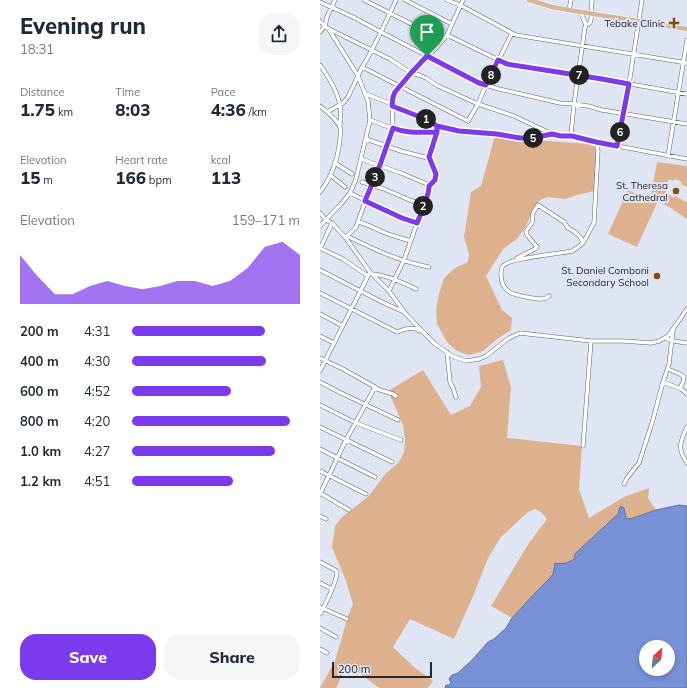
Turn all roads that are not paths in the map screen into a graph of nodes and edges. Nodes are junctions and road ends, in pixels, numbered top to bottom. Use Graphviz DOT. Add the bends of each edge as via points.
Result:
graph roads {
  1 [pos="336,0"];
  2 [pos="364,0"];
  3 [pos="396,0"];
  4 [pos="405,0"];
  5 [pos="447,0"];
  6 [pos="463,0"];
  7 [pos="529,0"];
  8 [pos="571,0"];
  9 [pos="592,0"];
  10 [pos="642,0"];
  11 [pos="320,2"];
  12 [pos="460,6"];
  13 [pos="332,7"];
  14 [pos="569,10"];
  15 [pos="390,13"];
  16 [pos="581,13"];
  17 [pos="591,14"];
  18 [pos="320,21"];
  19 [pos="638,22"];
  20 [pos="452,24"];
  21 [pos="586,25"];
  22 [pos="326,27"];
  23 [pos="687,29"];
  24 [pos="320,32"];
  25 [pos="381,32"];
  26 [pos="512,33"];
  27 [pos="447,35"];
  28 [pos="443,40"];
  29 [pos="687,40"];
  30 [pos="583,46"];
  31 [pos="372,50"];
  32 [pos="634,54"];
  33 [pos="427,56"];
  34 [pos="498,60"];
  35 [pos="685,63"];
  36 [pos="320,65"];
  37 [pos="362,67"];
  38 [pos="411,73"];
  39 [pos="578,75"];
  40 [pos="358,76"];
  41 [pos="629,84"];
  42 [pos="486,85"];
  43 [pos="400,86"];
  44 [pos="678,92"];
  45 [pos="366,94"];
  46 [pos="687,94"];
  47 [pos="478,104"];
  48 [pos="574,104"];
  49 [pos="392,105"];
  50 [pos="320,106"];
  51 [pos="340,106"];
  52 [pos="327,112"];
  53 [pos="624,114"];
  54 [pos="370,120"];
  55 [pos="674,122"];
  56 [pos="687,124"];
  57 [pos="437,126"];
  58 [pos="340,127"];
  59 [pos="393,128"];
  60 [pos="437,132"];
  61 [pos="552,134"];
  62 [pos="572,136"];
  63 [pos="366,139"];
  64 [pos="596,142"];
  65 [pos="386,146"];
  66 [pos="617,146"];
  67 [pos="668,156"];
  68 [pos="429,157"];
  69 [pos="361,159"];
  70 [pos="687,159"];
  71 [pos="335,163"];
  72 [pos="380,165"];
  73 [pos="352,174"];
  74 [pos="330,175"];
  75 [pos="362,182"];
  76 [pos="371,185"];
  77 [pos="429,186"];
  78 [pos="345,187"];
  79 [pos="320,192"];
  80 [pos="350,193"];
  81 [pos="365,201"];
  82 [pos="425,204"];
  83 [pos="320,213"];
  84 [pos="326,220"];
  85 [pos="358,222"];
  86 [pos="332,223"];
  87 [pos="417,223"];
  88 [pos="320,226"];
  89 [pos="346,237"];
  90 [pos="411,240"];
  91 [pos="583,242"];
  92 [pos="320,248"];
  93 [pos="404,260"];
  94 [pos="511,262"];
  95 [pos="429,267"];
  96 [pos="320,270"];
  97 [pos="370,274"];
  98 [pos="396,280"];
  99 [pos="416,288"];
  100 [pos="360,291"];
  101 [pos="389,291"];
  102 [pos="320,292"];
  103 [pos="550,296"];
  104 [pos="352,308"];
  105 [pos="687,309"];
  106 [pos="406,313"];
  107 [pos="320,314"];
  108 [pos="343,326"];
  109 [pos="673,329"];
  110 [pos="320,336"];
  111 [pos="665,338"];
  112 [pos="673,341"];
  113 [pos="591,342"];
  114 [pos="334,343"];
  115 [pos="687,343"];
  116 [pos="447,352"];
  117 [pos="320,358"];
  118 [pos="325,360"];
  119 [pos="668,369"];
  120 [pos="320,371"];
  121 [pos="320,382"];
  122 [pos="663,382"];
  123 [pos="374,388"];
  124 [pos="680,388"];
  125 [pos="687,393"];
  126 [pos="396,396"];
  127 [pos="456,397"];
  128 [pos="365,404"];
  129 [pos="320,405"];
  130 [pos="398,420"];
  131 [pos="356,423"];
  132 [pos="320,427"];
  133 [pos="687,427"];
  134 [pos="686,433"];
  135 [pos="346,440"];
  136 [pos="401,440"];
  137 [pos="583,446"];
  138 [pos="320,449"];
  139 [pos="337,458"];
  140 [pos="392,462"];
  141 [pos="687,463"];
  142 [pos="320,471"];
  143 [pos="328,476"];
  144 [pos="375,477"];
  145 [pos="624,484"];
  146 [pos="320,494"];
  147 [pos="366,494"];
  148 [pos="349,510"];
  149 [pos="320,516"];
  150 [pos="326,518"];
  151 [pos="320,562"];
  152 [pos="320,583"];
  153 [pos="332,589"];
  154 [pos="321,607"];
  155 [pos="320,614"];
  156 [pos="347,619"];
  157 [pos="320,628"];
  158 [pos="336,637"];
  159 [pos="320,649"];
  160 [pos="327,653"];
  1 -- 13 [label="street"];
  2 -- 15 [label="street"];
  3 -- 15 [label="street"];
  4 -- 20 [label="street"];
  5 -- 12 [label="street"];
  6 -- 12 [label="street"];
  7 -- 14 [label="main road"];
  8 -- 14 [label="street"];
  9 -- 17 [label="street"];
  10 -- 19 [label="street"];
  11 -- 13 [label="street"];
  12 -- 20 [label="street"];
  12 -- 26 [label="street"];
  13 -- 22 [label="street"];
  13 -- 25 [label="street"];
  14 -- 16 [label="main road"];
  15 -- 25 [label="street"];
  15 -- 28 [label="street"];
  16 -- 17 [label="main road"];
  16 -- 21 [label="street"];
  17 -- 19 [label="main road"];
  17 -- 21 [label="street" via="591,21"];
  18 -- 22 [label="street"];
  19 -- 23 [label="main road"];
  19 -- 32 [label="street"];
  20 -- 27 [label="street"];
  21 -- 30 [label="street"];
  22 -- 24 [label="street"];
  22 -- 31 [label="street"];
  22 -- 40 [label="street"];
  25 -- 31 [label="street"];
  25 -- 33 [label="street"];
  26 -- 30 [label="street"];
  26 -- 34 [label="street"];
  27 -- 28 [label="street"];
  27 -- 34 [label="street"];
  28 -- 33 [label="street"];
  29 -- 35 [label="street"];
  30 -- 32 [label="street"];
  30 -- 39 [label="street"];
  31 -- 37 [label="street"];
  31 -- 38 [label="street"];
  32 -- 35 [label="street"];
  32 -- 41 [label="street"];
  33 -- 38 [label="street"];
  33 -- 42 [label="street"];
  34 -- 39 [label="street" via="507,64"];
  34 -- 42 [label="street"];
  35 -- 44 [label="street"];
  36 -- 51 [label="street" via="332,84"];
  37 -- 40 [label="street"];
  37 -- 43 [label="street"];
  38 -- 43 [label="street"];
  38 -- 47 [label="street"];
  39 -- 41 [label="street"];
  39 -- 48 [label="street"];
  40 -- 45 [label="street"];
  40 -- 51 [label="street" via="348,97"];
  41 -- 44 [label="street"];
  41 -- 53 [label="street"];
  42 -- 47 [label="street"];
  42 -- 48 [label="street"];
  43 -- 47 [label="street" via="468,121"];
  43 -- 49 [label="street" via="395,92"];
  44 -- 46 [label="street"];
  44 -- 55 [label="street"];
  45 -- 49 [label="street"];
  45 -- 54 [label="street"];
  47 -- 61 [label="street" via="514,116"];
  48 -- 53 [label="street"];
  48 -- 62 [label="street"];
  49 -- 57 [label="street"];
  49 -- 59 [label="street"];
  50 -- 52 [label="street"];
  51 -- 52 [label="street"];
  51 -- 58 [label="street"];
  52 -- 58 [label="street"];
  53 -- 55 [label="street"];
  53 -- 66 [label="street"];
  54 -- 59 [label="street"];
  54 -- 63 [label="street"];
  55 -- 56 [label="street"];
  55 -- 67 [label="street"];
  57 -- 60 [label="street"];
  57 -- 61 [label="street" via="520,138"];
  58 -- 71 [label="street"];
  59 -- 60 [label="street" via="406,132"];
  59 -- 65 [label="street"];
  60 -- 68 [label="street"];
  61 -- 62 [label="street"];
  62 -- 64 [label="street"];
  63 -- 65 [label="street"];
  63 -- 69 [label="street"];
  64 -- 66 [label="street"];
  64 -- 91 [label="street" via="598,151 594,223"];
  65 -- 68 [label="street"];
  65 -- 72 [label="street"];
  66 -- 67 [label="street"];
  67 -- 70 [label="street"];
  68 -- 77 [label="street" via="436,174 435,180"];
  69 -- 72 [label="street"];
  69 -- 80 [label="street"];
  71 -- 73 [label="street"];
  71 -- 74 [label="street"];
  72 -- 76 [label="street"];
  72 -- 77 [label="street"];
  74 -- 78 [label="street"];
  74 -- 79 [label="street"];
  75 -- 76 [label="street"];
  76 -- 81 [label="street"];
  76 -- 82 [label="street"];
  77 -- 82 [label="street"];
  80 -- 81 [label="street"];
  80 -- 84 [label="street"];
  81 -- 85 [label="street"];
  81 -- 87 [label="street"];
  82 -- 87 [label="street"];
  83 -- 84 [label="street"];
  84 -- 86 [label="street"];
  84 -- 88 [label="street"];
  85 -- 89 [label="street" via="356,228"];
  85 -- 90 [label="street"];
  86 -- 89 [label="street"];
  86 -- 92 [label="street"];
  87 -- 90 [label="street"];
  89 -- 93 [label="street"];
  89 -- 97 [label="street"];
  90 -- 93 [label="street"];
  91 -- 94 [label="street" via="569,252"];
  91 -- 94 [label="street" via="564,222 538,205 533,213 532,223 526,231 536,249"];
  92 -- 97 [label="street"];
  93 -- 95 [label="street"];
  93 -- 98 [label="street"];
  94 -- 103 [label="street" via="504,264 501,271 503,285 508,291 540,299"];
  96 -- 100 [label="street"];
  97 -- 98 [label="street"];
  97 -- 100 [label="street"];
  97 -- 101 [label="street"];
  98 -- 99 [label="street"];
  98 -- 101 [label="street"];
  100 -- 104 [label="street"];
  100 -- 106 [label="street"];
  101 -- 106 [label="street"];
  102 -- 104 [label="street"];
  104 -- 108 [label="street"];
  104 -- 116 [label="street" via="397,332 406,328 418,329"];
  105 -- 109 [label="street"];
  106 -- 116 [label="street" via="427,337"];
  107 -- 108 [label="street"];
  108 -- 114 [label="street"];
  109 -- 111 [label="street"];
  109 -- 112 [label="street"];
  110 -- 114 [label="street"];
  111 -- 112 [label="street"];
  111 -- 113 [label="street" via="651,343"];
  112 -- 115 [label="street"];
  112 -- 119 [label="street"];
  113 -- 116 [label="street" via="520,334 509,338 479,359 466,361"];
  113 -- 137 [label="street"];
  114 -- 118 [label="street"];
  116 -- 127 [label="street" via="450,382"];
  117 -- 118 [label="street"];
  118 -- 120 [label="street"];
  118 -- 123 [label="street"];
  119 -- 122 [label="street"];
  119 -- 124 [label="street" via="684,377"];
  121 -- 128 [label="street"];
  122 -- 124 [label="street"];
  122 -- 145 [label="street" via="639,463"];
  123 -- 126 [label="street"];
  123 -- 128 [label="street"];
  124 -- 125 [label="street"];
  128 -- 130 [label="street"];
  128 -- 131 [label="street"];
  129 -- 131 [label="street"];
  131 -- 135 [label="street"];
  131 -- 136 [label="street"];
  132 -- 135 [label="street"];
  133 -- 134 [label="street"];
  134 -- 141 [label="street" via="680,449"];
  135 -- 139 [label="street"];
  135 -- 140 [label="street"];
  138 -- 139 [label="street"];
  139 -- 143 [label="street"];
  139 -- 144 [label="street"];
  142 -- 143 [label="street"];
  143 -- 146 [label="street"];
  143 -- 147 [label="street"];
  146 -- 148 [label="street"];
  149 -- 150 [label="street"];
  151 -- 153 [label="street" via="337,571"];
  152 -- 153 [label="street"];
  153 -- 154 [label="street"];
  154 -- 155 [label="street"];
  154 -- 156 [label="street"];
  157 -- 158 [label="street"];
  159 -- 160 [label="street"];
}
